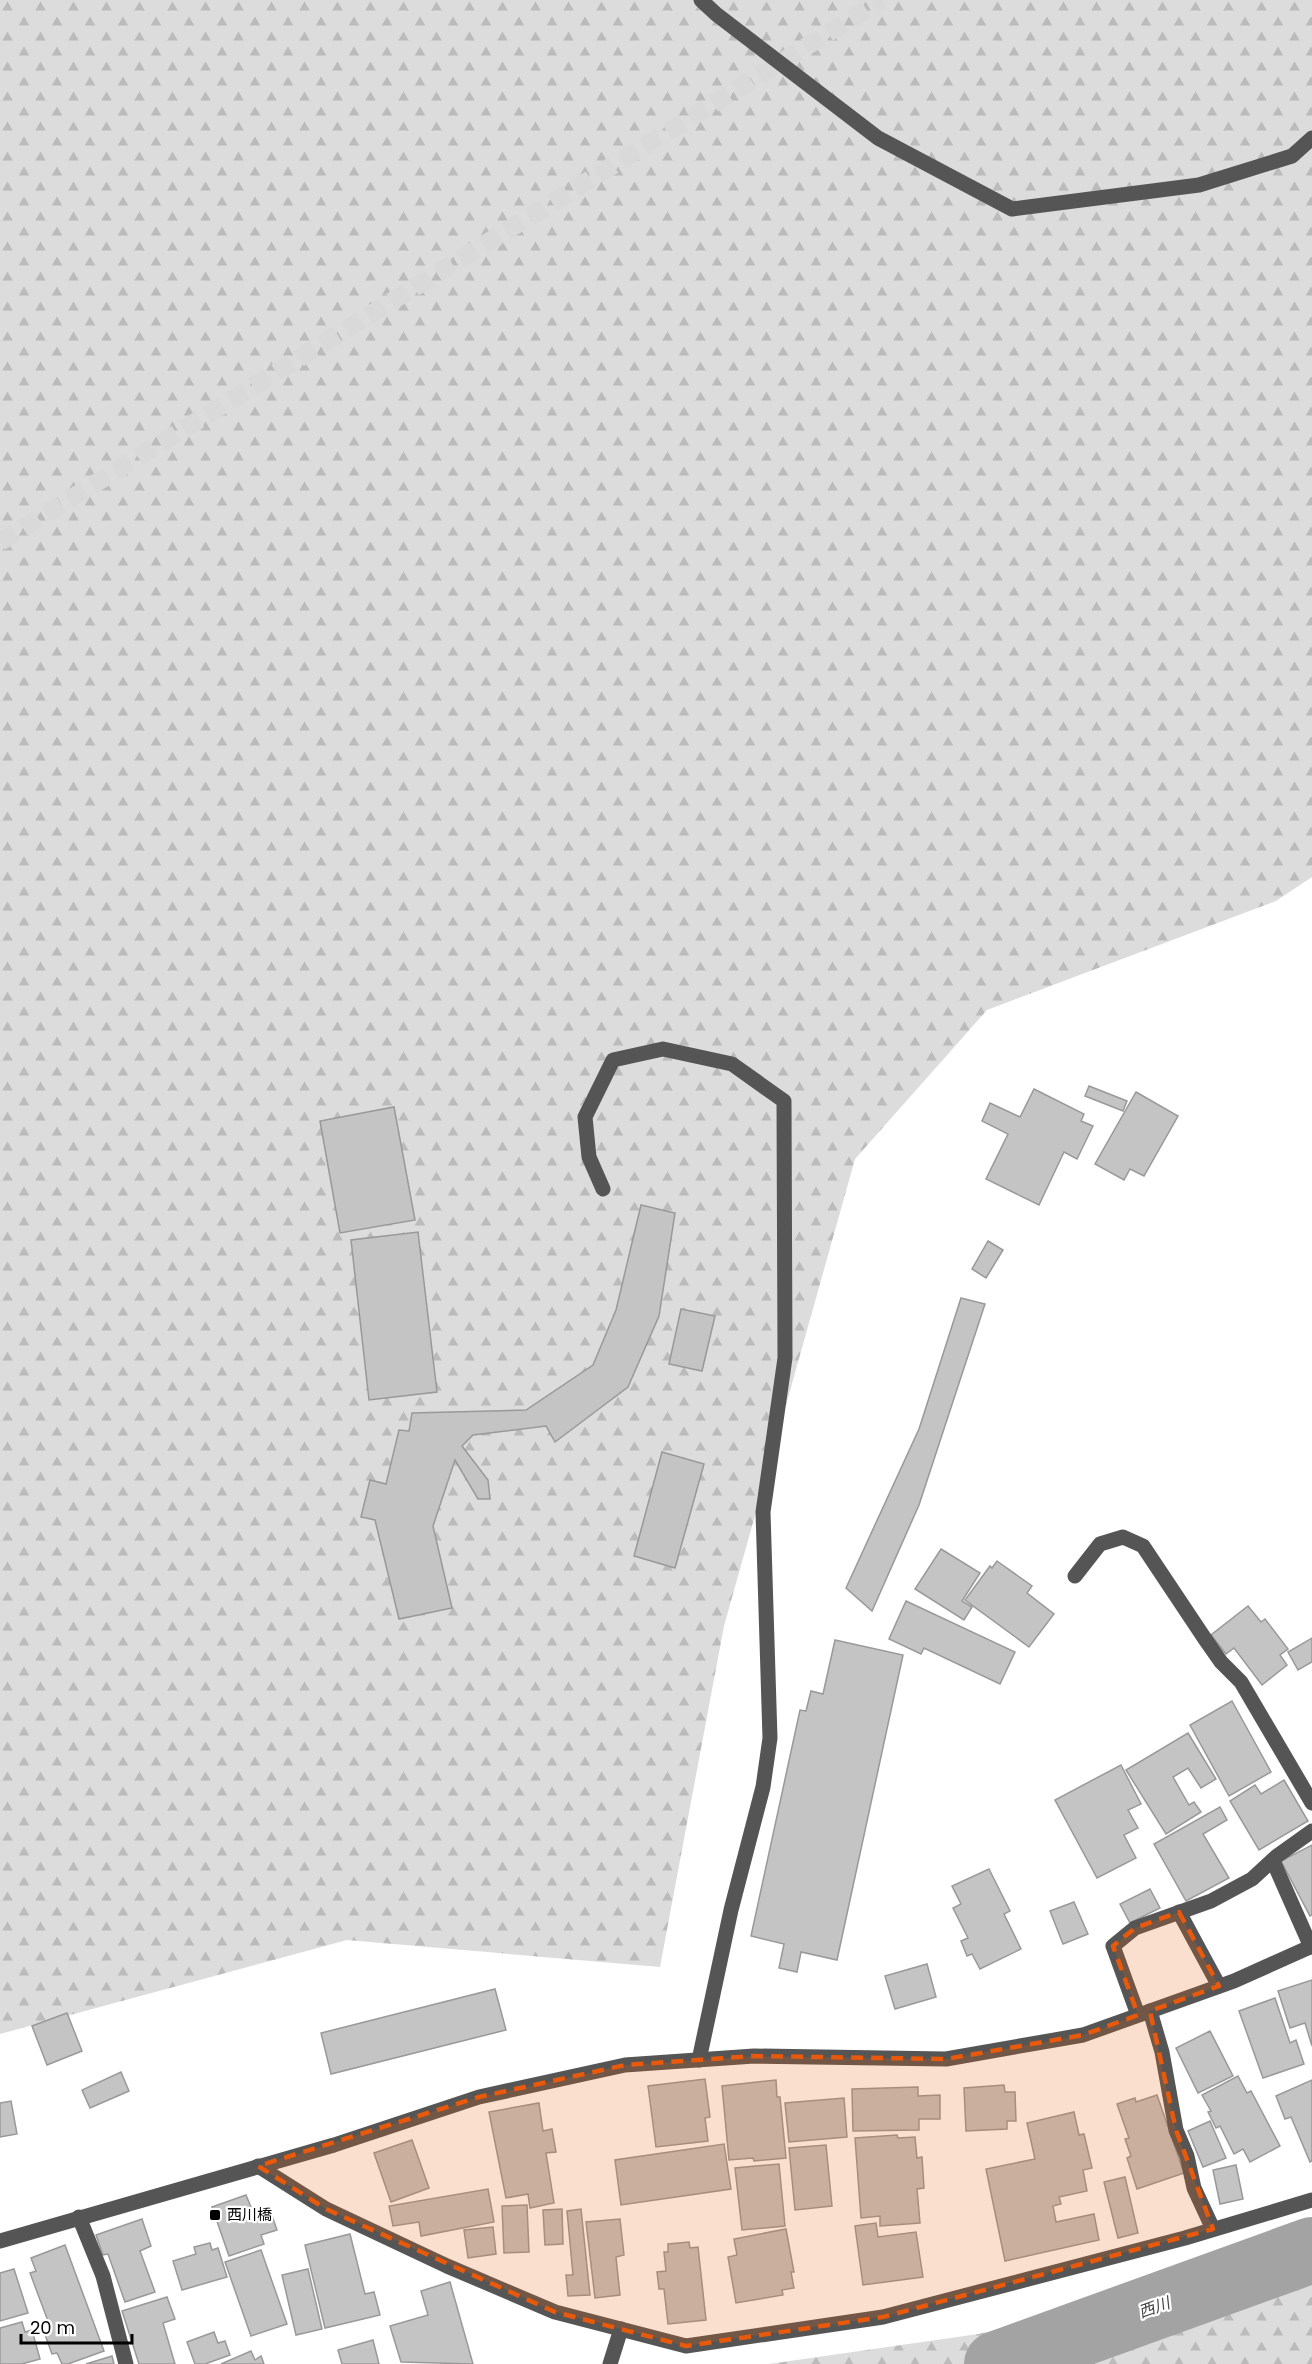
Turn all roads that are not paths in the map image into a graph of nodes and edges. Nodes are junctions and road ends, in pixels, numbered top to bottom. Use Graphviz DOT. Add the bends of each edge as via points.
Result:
graph roads {
  1 [pos="701,0"];
  2 [pos="1312,138"];
  3 [pos="603,1189"];
  4 [pos="1075,1576"];
  5 [pos="1312,1803"];
  6 [pos="1312,1831"];
  7 [pos="1273,1861"];
  8 [pos="1179,1912"];
  9 [pos="1312,1946"];
  10 [pos="1220,1986"];
  11 [pos="1144,2013"];
  12 [pos="699,2060"];
  13 [pos="258,2166"];
  14 [pos="1312,2200"];
  15 [pos="79,2217"];
  16 [pos="1213,2229"];
  17 [pos="0,2241"];
  18 [pos="621,2329"];
  19 [pos="126,2364"];
  20 [pos="610,2364"];
  1 -- 2 [label="street" via="878,138 1012,209 1199,185 1292,156"];
  3 -- 12 [label="street" via="589,1157 585,1117 613,1060 663,1049 732,1064 784,1101 785,1358 763,1512 770,1738 763,1787 731,1910"];
  4 -- 5 [label="street" via="1100,1544 1123,1537 1143,1546 1221,1662 1241,1682"];
  6 -- 7 [label="street"];
  7 -- 8 [label="street" via="1252,1879"];
  7 -- 9 [label="street"];
  8 -- 10 [label="street"];
  8 -- 11 [label="street" via="1135,1928 1113,1946"];
  9 -- 10 [label="street"];
  10 -- 11 [label="street"];
  11 -- 12 [label="street" via="1083,2035 946,2059 754,2056"];
  11 -- 16 [label="street" via="1157,2031 1176,2130 1194,2188"];
  12 -- 13 [label="street" via="625,2065 479,2097"];
  13 -- 15 [label="street"];
  13 -- 18 [label="street" via="326,2209 447,2266 555,2312"];
  14 -- 16 [label="street"];
  15 -- 17 [label="street"];
  15 -- 19 [label="street" via="103,2276"];
  16 -- 18 [label="street" via="883,2317 686,2346"];
  18 -- 20 [label="street"];
}
